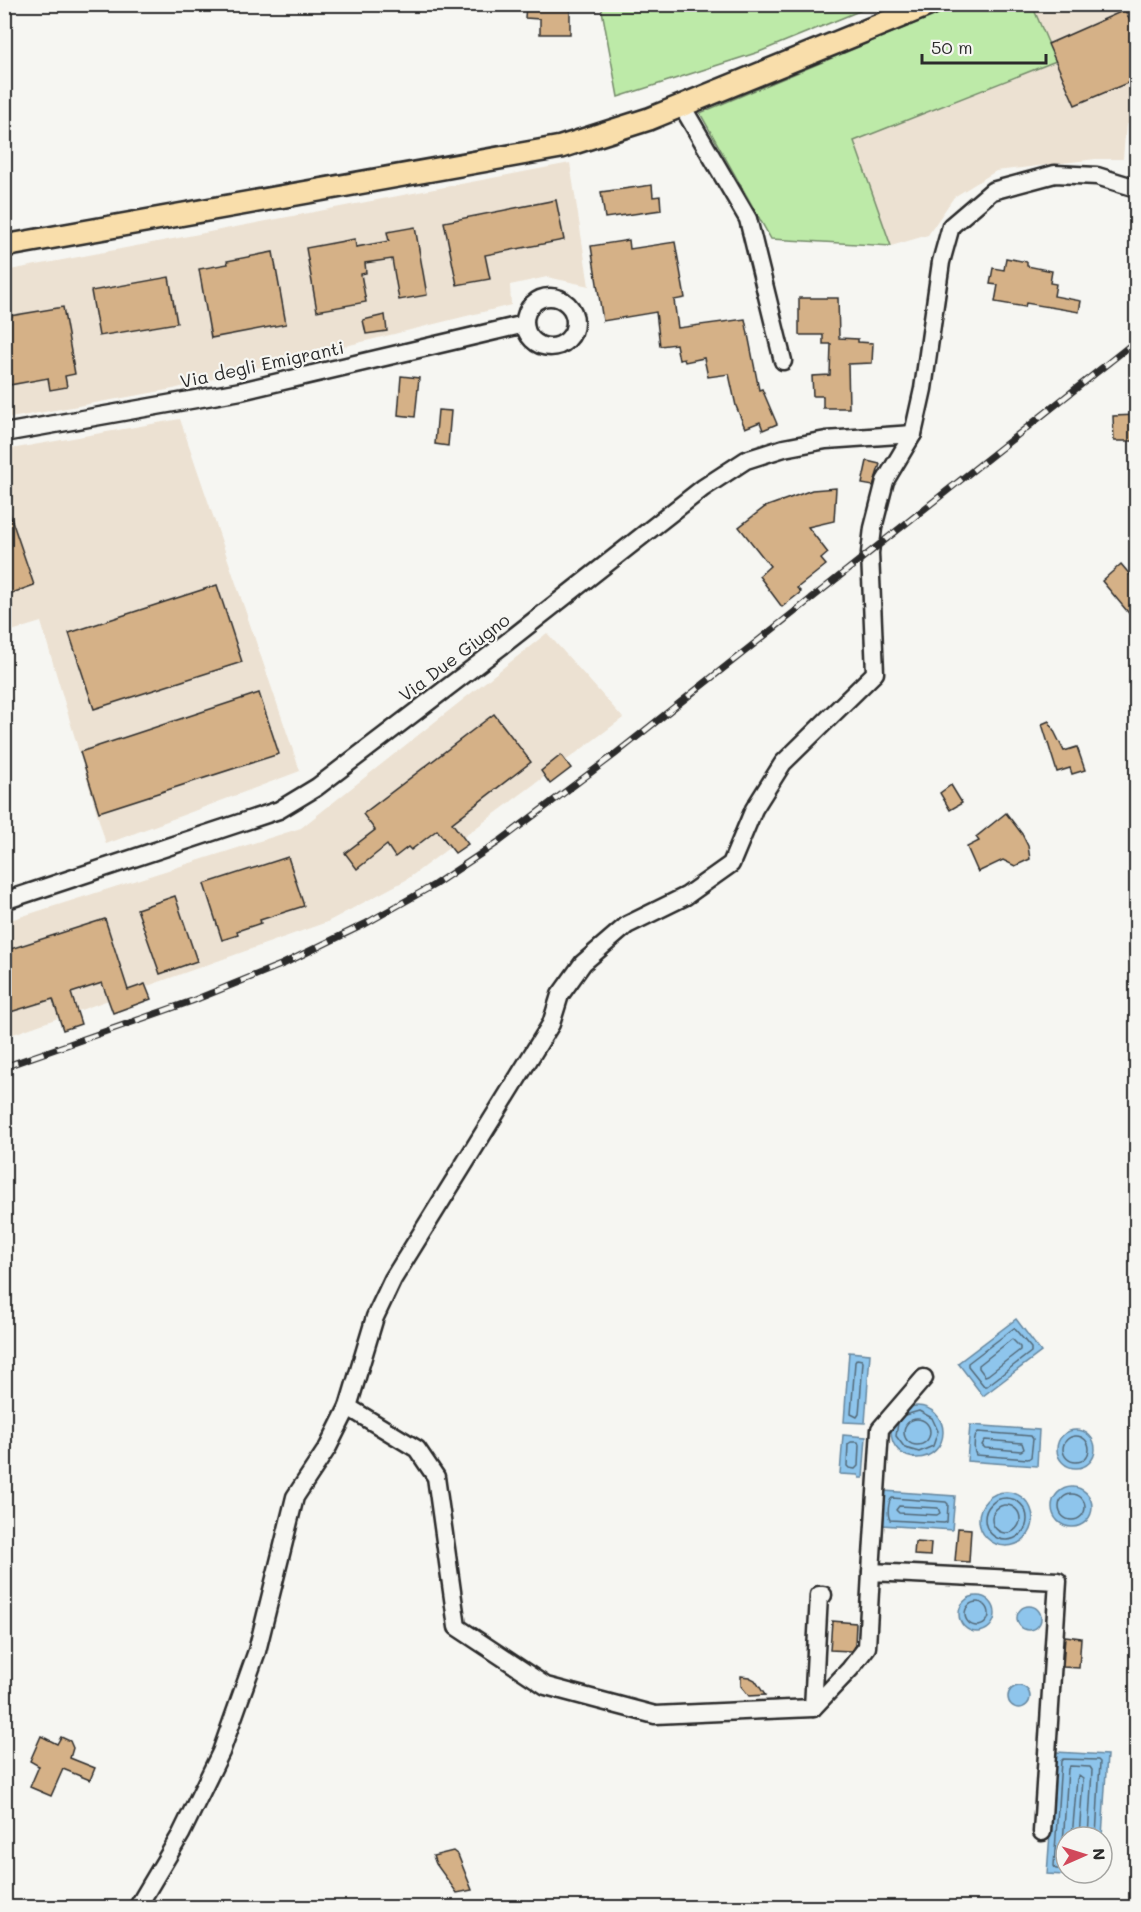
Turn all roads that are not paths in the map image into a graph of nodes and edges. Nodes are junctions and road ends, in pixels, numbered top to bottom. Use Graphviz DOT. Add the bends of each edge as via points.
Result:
graph roads {
  1 [pos="931,4"];
  2 [pos="682,106"];
  3 [pos="1137,188"];
  4 [pos="4,247"];
  5 [pos="525,324"];
  6 [pos="783,361"];
  7 [pos="4,433"];
  8 [pos="913,434"];
  9 [pos="4,901"];
  10 [pos="924,1378"];
  11 [pos="348,1407"];
  12 [pos="871,1572"];
  13 [pos="823,1595"];
  14 [pos="813,1708"];
  15 [pos="1042,1833"];
  16 [pos="137,1908"];
  1 -- 2 [label="main road"];
  2 -- 4 [label="main road" via="561,147"];
  2 -- 6 [label="street" via="748,219"];
  3 -- 8 [label="street" via="1097,176 1055,174 992,190 951,226 940,262"];
  5 -- 7 [label="street, Via degli Emigranti" via="241,391"];
  8 -- 9 [label="street, Via Due Giugno" via="826,440 747,460 703,488 317,787 279,810"];
  8 -- 11 [label="street" via="885,481 873,528 870,553 875,673 783,763 754,809 731,864 686,896 627,925 583,963 560,995 551,1024 393,1279 375,1317"];
  10 -- 12 [label="street" via="880,1429"];
  11 -- 14 [label="street" via="417,1449 436,1477 457,1627 546,1686 655,1715"];
  11 -- 16 [label="street" via="328,1447 295,1497 258,1651 221,1752 181,1834"];
  12 -- 14 [label="street" via="867,1647"];
  12 -- 15 [label="street" via="1058,1581"];
  13 -- 14 [label="street" via="819,1595"];
}
